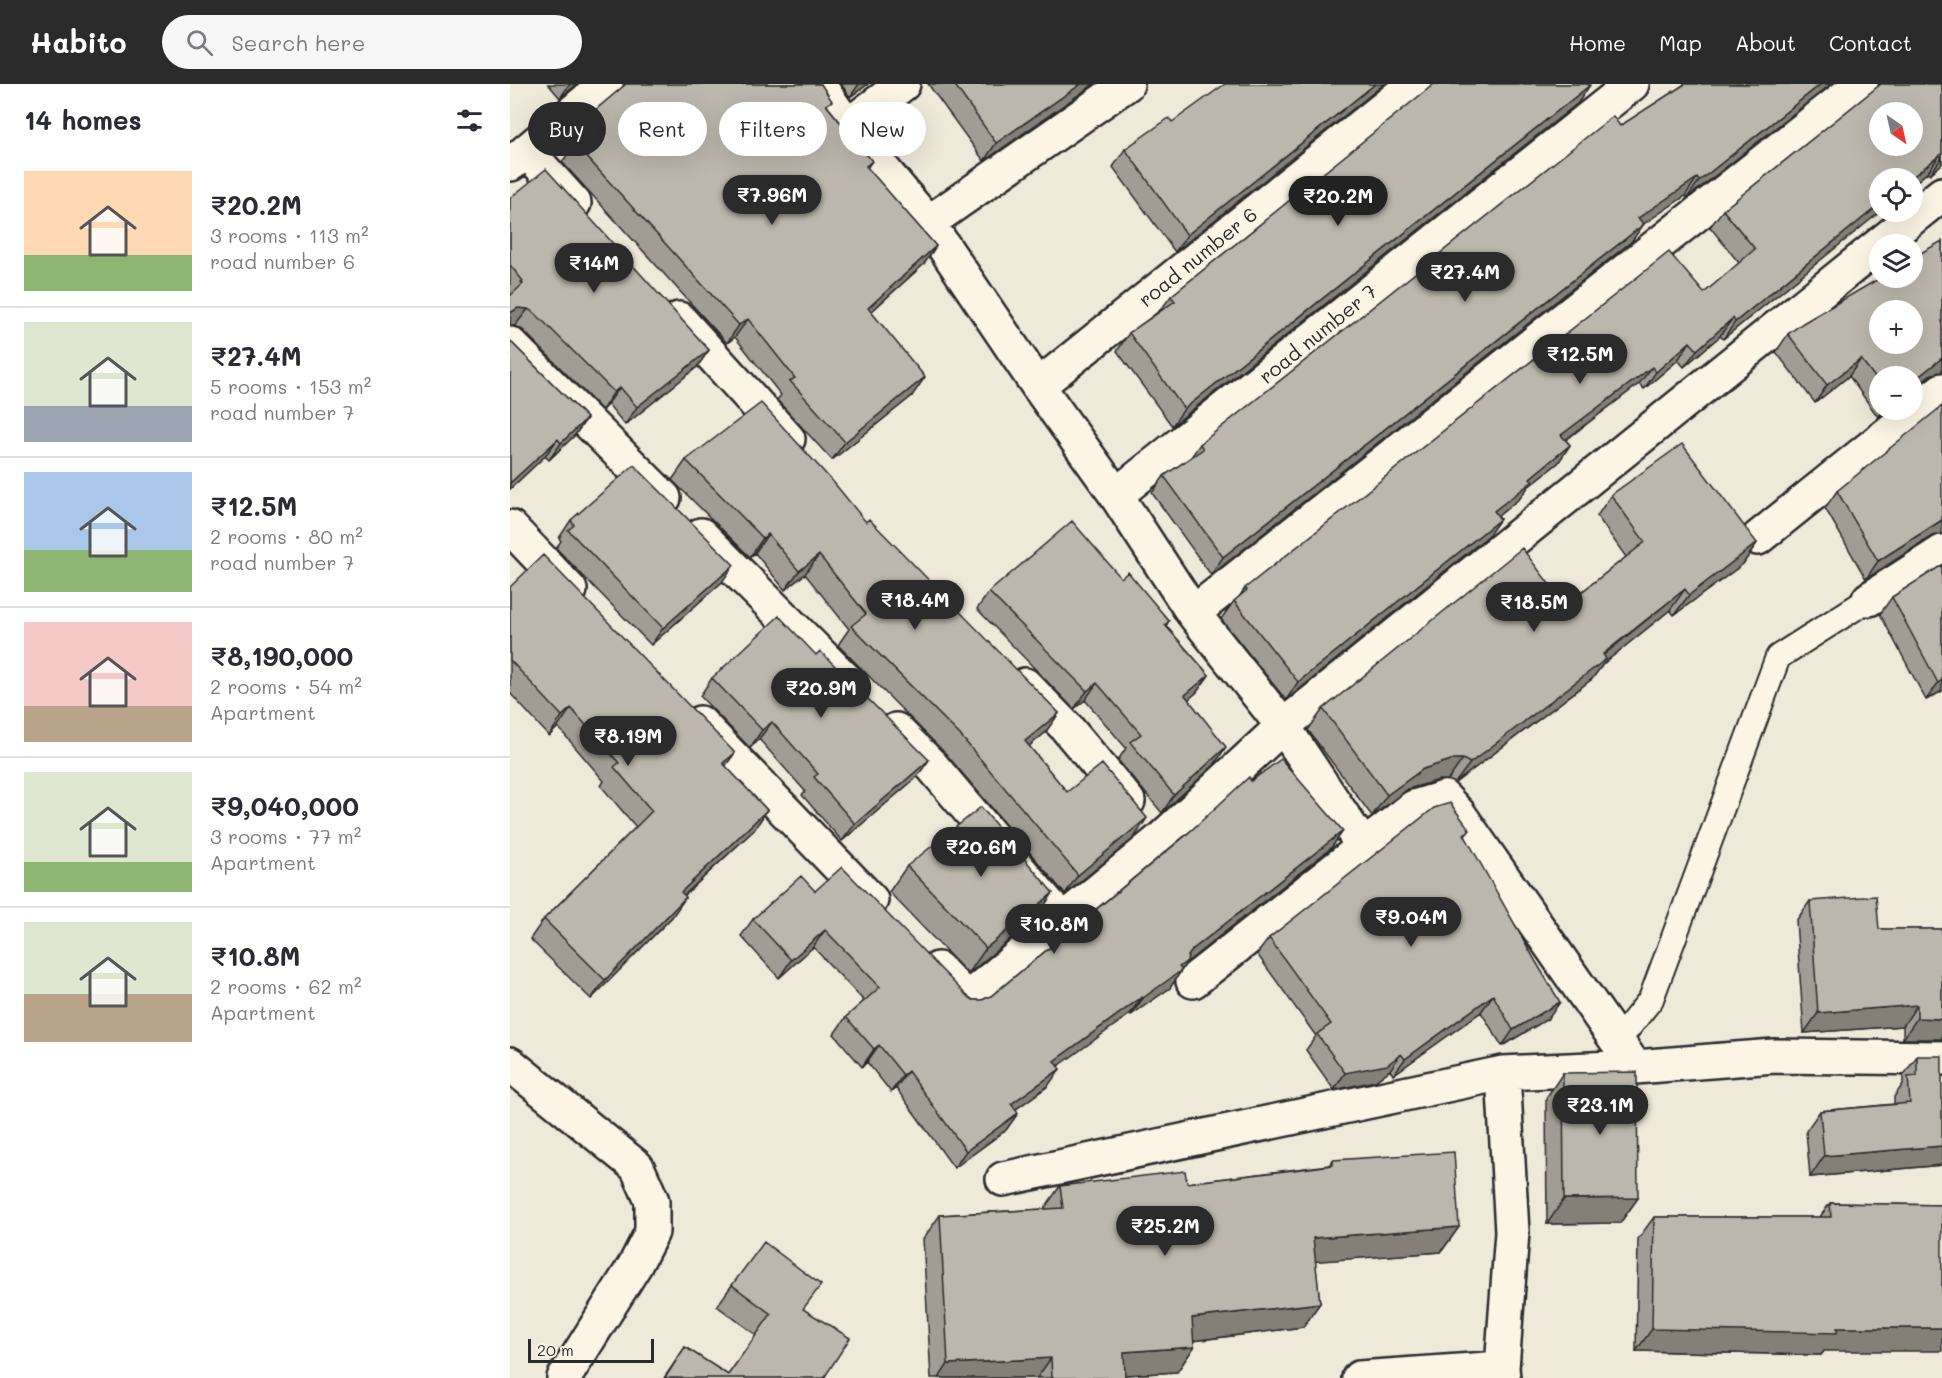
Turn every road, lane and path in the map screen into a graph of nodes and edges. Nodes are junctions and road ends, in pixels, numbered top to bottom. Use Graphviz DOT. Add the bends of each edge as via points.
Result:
graph roads {
  1 [pos="606,84"];
  2 [pos="818,84"];
  3 [pos="903,84"];
  4 [pos="1127,84"];
  5 [pos="1414,84"];
  6 [pos="1632,84"];
  7 [pos="1861,84"];
  8 [pos="879,102"];
  9 [pos="839,114"];
  10 [pos="872,156"];
  11 [pos="518,158"];
  12 [pos="1942,194"];
  13 [pos="591,222"];
  14 [pos="928,223"];
  15 [pos="655,293"];
  16 [pos="510,344"];
  17 [pos="1038,386"];
  18 [pos="1942,390"];
  19 [pos="808,461"];
  20 [pos="1116,495"];
  21 [pos="510,527"];
  22 [pos="1758,538"];
  23 [pos="1942,552"];
  24 [pos="1869,599"];
  25 [pos="593,613"];
  26 [pos="1192,613"];
  27 [pos="1007,667"];
  28 [pos="676,699"];
  29 [pos="1283,726"];
  30 [pos="1160,840"];
  31 [pos="1363,846"];
  32 [pos="1062,921"];
  33 [pos="892,922"];
  34 [pos="917,948"];
  35 [pos="1193,981"];
  36 [pos="1626,1054"];
  37 [pos="1942,1058"];
  38 [pos="510,1064"];
  39 [pos="1503,1073"];
  40 [pos="1004,1179"];
  41 [pos="1502,1373"];
  42 [pos="564,1378"];
  43 [pos="1359,1378"];
  1 -- 11 [label="street"];
  2 -- 9 [label="street"];
  3 -- 8 [label="street"];
  4 -- 14 [label="street"];
  5 -- 17 [label="street, road number 6"];
  6 -- 20 [label="street, road number 7"];
  7 -- 26 [label="street"];
  10 -- 14 [label="street"];
  11 -- 13 [label="street"];
  12 -- 29 [label="street"];
  14 -- 17 [label="street"];
  15 -- 19 [label="street"];
  16 -- 32 [label="street" via="932,766"];
  17 -- 20 [label="street"];
  18 -- 22 [label="street"];
  20 -- 26 [label="street"];
  21 -- 25 [label="street"];
  23 -- 24 [label="street"];
  24 -- 36 [label="lane" via="1778,657 1651,999"];
  26 -- 29 [label="street"];
  27 -- 30 [label="street" via="1066,727"];
  28 -- 33 [label="street"];
  29 -- 30 [label="street"];
  29 -- 31 [label="street"];
  30 -- 32 [label="street"];
  31 -- 35 [label="street"];
  31 -- 36 [label="street" via="1414,807 1444,798 1460,814"];
  32 -- 34 [label="street" via="967,999"];
  36 -- 37 [label="street"];
  36 -- 39 [label="street"];
  38 -- 42 [label="street" via="637,1167 652,1201 652,1232"];
  39 -- 40 [label="street"];
  39 -- 41 [label="street" via="1512,1232"];
  41 -- 43 [label="street"];
}
